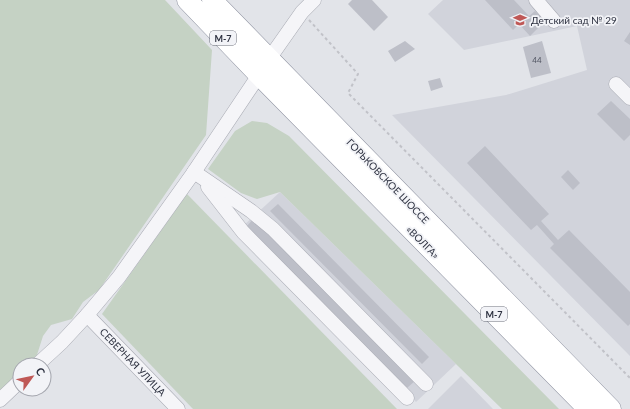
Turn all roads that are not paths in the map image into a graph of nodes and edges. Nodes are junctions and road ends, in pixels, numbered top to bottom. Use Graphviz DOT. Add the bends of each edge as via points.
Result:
graph roads {
  1 [pos="187,0"];
  2 [pos="212,0"];
  3 [pos="314,0"];
  4 [pos="536,0"];
  5 [pos="554,21"];
  6 [pos="264,67"];
  7 [pos="616,84"];
  8 [pos="630,98"];
  9 [pos="197,175"];
  10 [pos="88,315"];
  11 [pos="46,357"];
  12 [pos="426,384"];
  13 [pos="12,389"];
  14 [pos="407,398"];
  15 [pos="0,400"];
  16 [pos="178,409"];
  17 [pos="588,409"];
  18 [pos="611,409"];
  1 -- 6 [label="highway, ГОРЬКОВСКОЕ ШОССЕ / М-7"];
  2 -- 6 [label="highway, ГОРЬКОВСКОЕ ШОССЕ / М-7"];
  3 -- 6 [label="street" via="302,12"];
  4 -- 5 [label="street"];
  6 -- 9 [label="street"];
  6 -- 17 [label="highway, «ВОЛГА» / М-7"];
  6 -- 18 [label="highway, ГОРЬКОВСКОЕ ШОССЕ / М-7"];
  7 -- 8 [label="street"];
  9 -- 10 [label="street"];
  9 -- 12 [label="street" via="273,229"];
  9 -- 14 [label="street" via="243,232"];
  10 -- 11 [label="street"];
  10 -- 16 [label="street, СЕВЕРНАЯ УЛИЦА"];
  13 -- 15 [label="street"];
}
